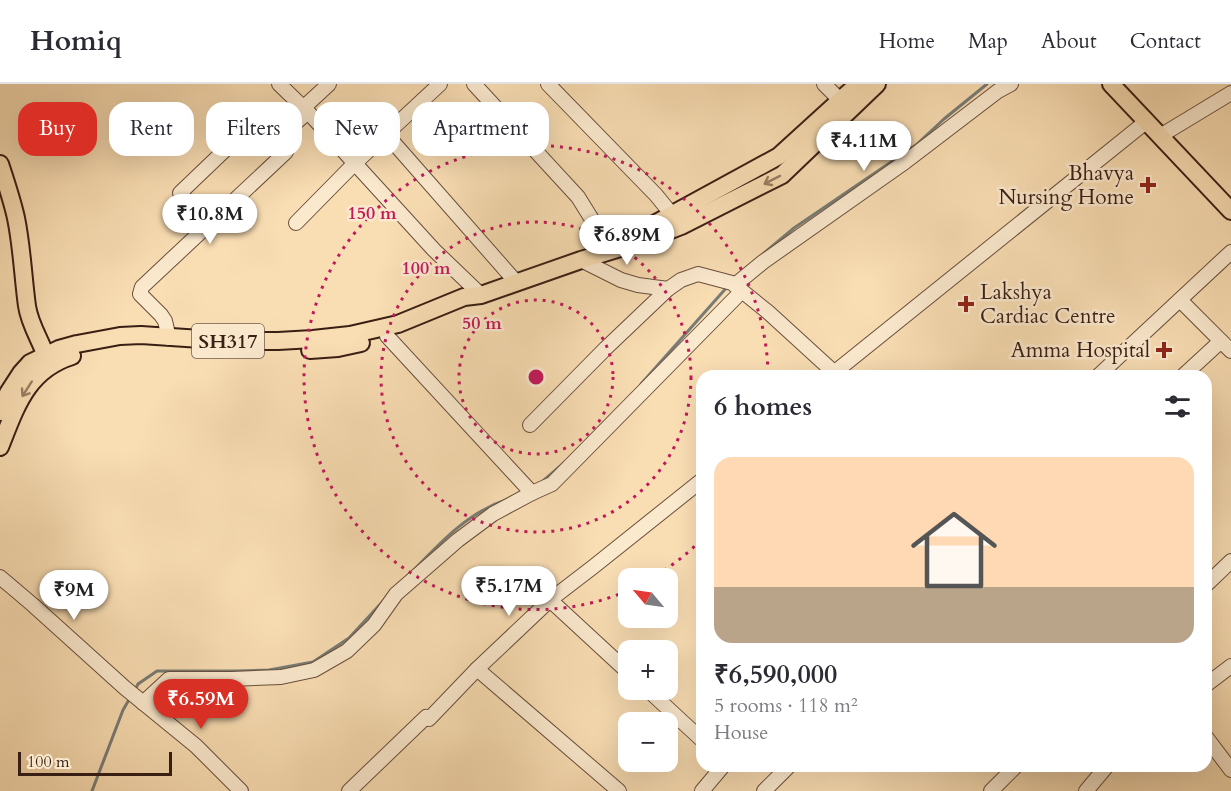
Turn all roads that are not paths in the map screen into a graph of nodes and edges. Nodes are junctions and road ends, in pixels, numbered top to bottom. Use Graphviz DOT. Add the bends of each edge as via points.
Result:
graph roads {
  1 [pos="279,84"];
  2 [pos="329,84"];
  3 [pos="440,84"];
  4 [pos="474,84"];
  5 [pos="548,84"];
  6 [pos="824,84"];
  7 [pos="858,84"];
  8 [pos="877,84"];
  9 [pos="1011,84"];
  10 [pos="1111,84"];
  11 [pos="1231,93"];
  12 [pos="845,105"];
  13 [pos="306,110"];
  14 [pos="400,121"];
  15 [pos="1147,121"];
  16 [pos="1160,136"];
  17 [pos="400,150"];
  18 [pos="219,156"];
  19 [pos="363,156"];
  20 [pos="0,164"];
  21 [pos="354,164"];
  22 [pos="1231,211"];
  23 [pos="677,220"];
  24 [pos="296,223"];
  25 [pos="208,225"];
  26 [pos="609,246"];
  27 [pos="1231,252"];
  28 [pos="581,260"];
  29 [pos="514,280"];
  30 [pos="738,288"];
  31 [pos="668,289"];
  32 [pos="474,294"];
  33 [pos="1180,300"];
  34 [pos="387,336"];
  35 [pos="169,338"];
  36 [pos="1226,346"];
  37 [pos="47,360"];
  38 [pos="830,370"];
  39 [pos="841,370"];
  40 [pos="1104,370"];
  41 [pos="1192,370"];
  42 [pos="4,389"];
  43 [pos="0,412"];
  44 [pos="530,424"];
  45 [pos="0,447"];
  46 [pos="696,485"];
  47 [pos="532,493"];
  48 [pos="1231,561"];
  49 [pos="0,577"];
  50 [pos="1212,579"];
  51 [pos="550,600"];
  52 [pos="618,663"];
  53 [pos="1231,666"];
  54 [pos="477,669"];
  55 [pos="1212,680"];
  56 [pos="136,697"];
  57 [pos="659,700"];
  58 [pos="696,734"];
  59 [pos="1212,745"];
  60 [pos="1231,770"];
  61 [pos="718,772"];
  62 [pos="783,772"];
  63 [pos="1010,772"];
  64 [pos="1102,772"];
  65 [pos="241,791"];
  66 [pos="349,791"];
  67 [pos="619,791"];
  68 [pos="702,791"];
  69 [pos="764,791"];
  70 [pos="991,791"];
  71 [pos="1086,791"];
  1 -- 13 [label="street"];
  2 -- 13 [label="street"];
  3 -- 14 [label="street"];
  4 -- 26 [label="street" via="578,196"];
  5 -- 23 [label="street"];
  6 -- 12 [label="street"];
  7 -- 12 [label="main road, SH317"];
  8 -- 12 [label="main road, SH317"];
  9 -- 30 [label="street" via="757,267"];
  10 -- 15 [label="main road"];
  11 -- 16 [label="street"];
  12 -- 23 [label="main road, SH317" via="782,175"];
  13 -- 21 [label="street"];
  13 -- 25 [label="street" via="277,139 286,152"];
  15 -- 16 [label="main road"];
  15 -- 39 [label="street"];
  16 -- 22 [label="main road"];
  17 -- 29 [label="street"];
  18 -- 25 [label="street" via="180,193"];
  19 -- 21 [label="street"];
  20 -- 37 [label="main road" via="16,219 27,306"];
  21 -- 24 [label="street"];
  21 -- 32 [label="street"];
  23 -- 26 [label="main road, SH317" via="640,242"];
  25 -- 35 [label="street" via="140,292 165,321"];
  26 -- 28 [label="main road, SH317" via="596,257"];
  26 -- 29 [label="main road, SH317" via="576,252"];
  27 -- 33 [label="street"];
  28 -- 29 [label="main road, SH317"];
  28 -- 31 [label="street" via="621,280"];
  29 -- 32 [label="main road, SH317"];
  30 -- 31 [label="street" via="699,274"];
  30 -- 38 [label="street"];
  30 -- 47 [label="street" via="552,484"];
  31 -- 44 [label="street"];
  32 -- 34 [label="main road" via="467,305"];
  32 -- 35 [label="main road, SH317" via="398,324 350,335 278,341"];
  33 -- 36 [label="street"];
  33 -- 40 [label="street"];
  34 -- 37 [label="main road" via="338,348 289,352 122,346"];
  34 -- 47 [label="street"];
  35 -- 37 [label="main road, SH317" via="120,336 59,349"];
  36 -- 41 [label="street"];
  37 -- 42 [label="main road, SH317" via="30,363"];
  37 -- 45 [label="main road, one-way" via="25,391"];
  42 -- 43 [label="main road, SH317"];
  46 -- 51 [label="street"];
  47 -- 56 [label="street" via="493,513 458,540 396,594 374,625 347,651 314,670 272,677 169,679"];
  48 -- 50 [label="street"];
  49 -- 56 [label="street"];
  51 -- 52 [label="street"];
  51 -- 54 [label="street"];
  53 -- 55 [label="street"];
  54 -- 66 [label="street" via="429,719 426,717"];
  54 -- 67 [label="street"];
  56 -- 65 [label="street" via="196,746"];
  57 -- 58 [label="street"];
  59 -- 60 [label="street"];
  61 -- 68 [label="street"];
  62 -- 69 [label="street"];
  63 -- 70 [label="street"];
  64 -- 71 [label="street"];
}
